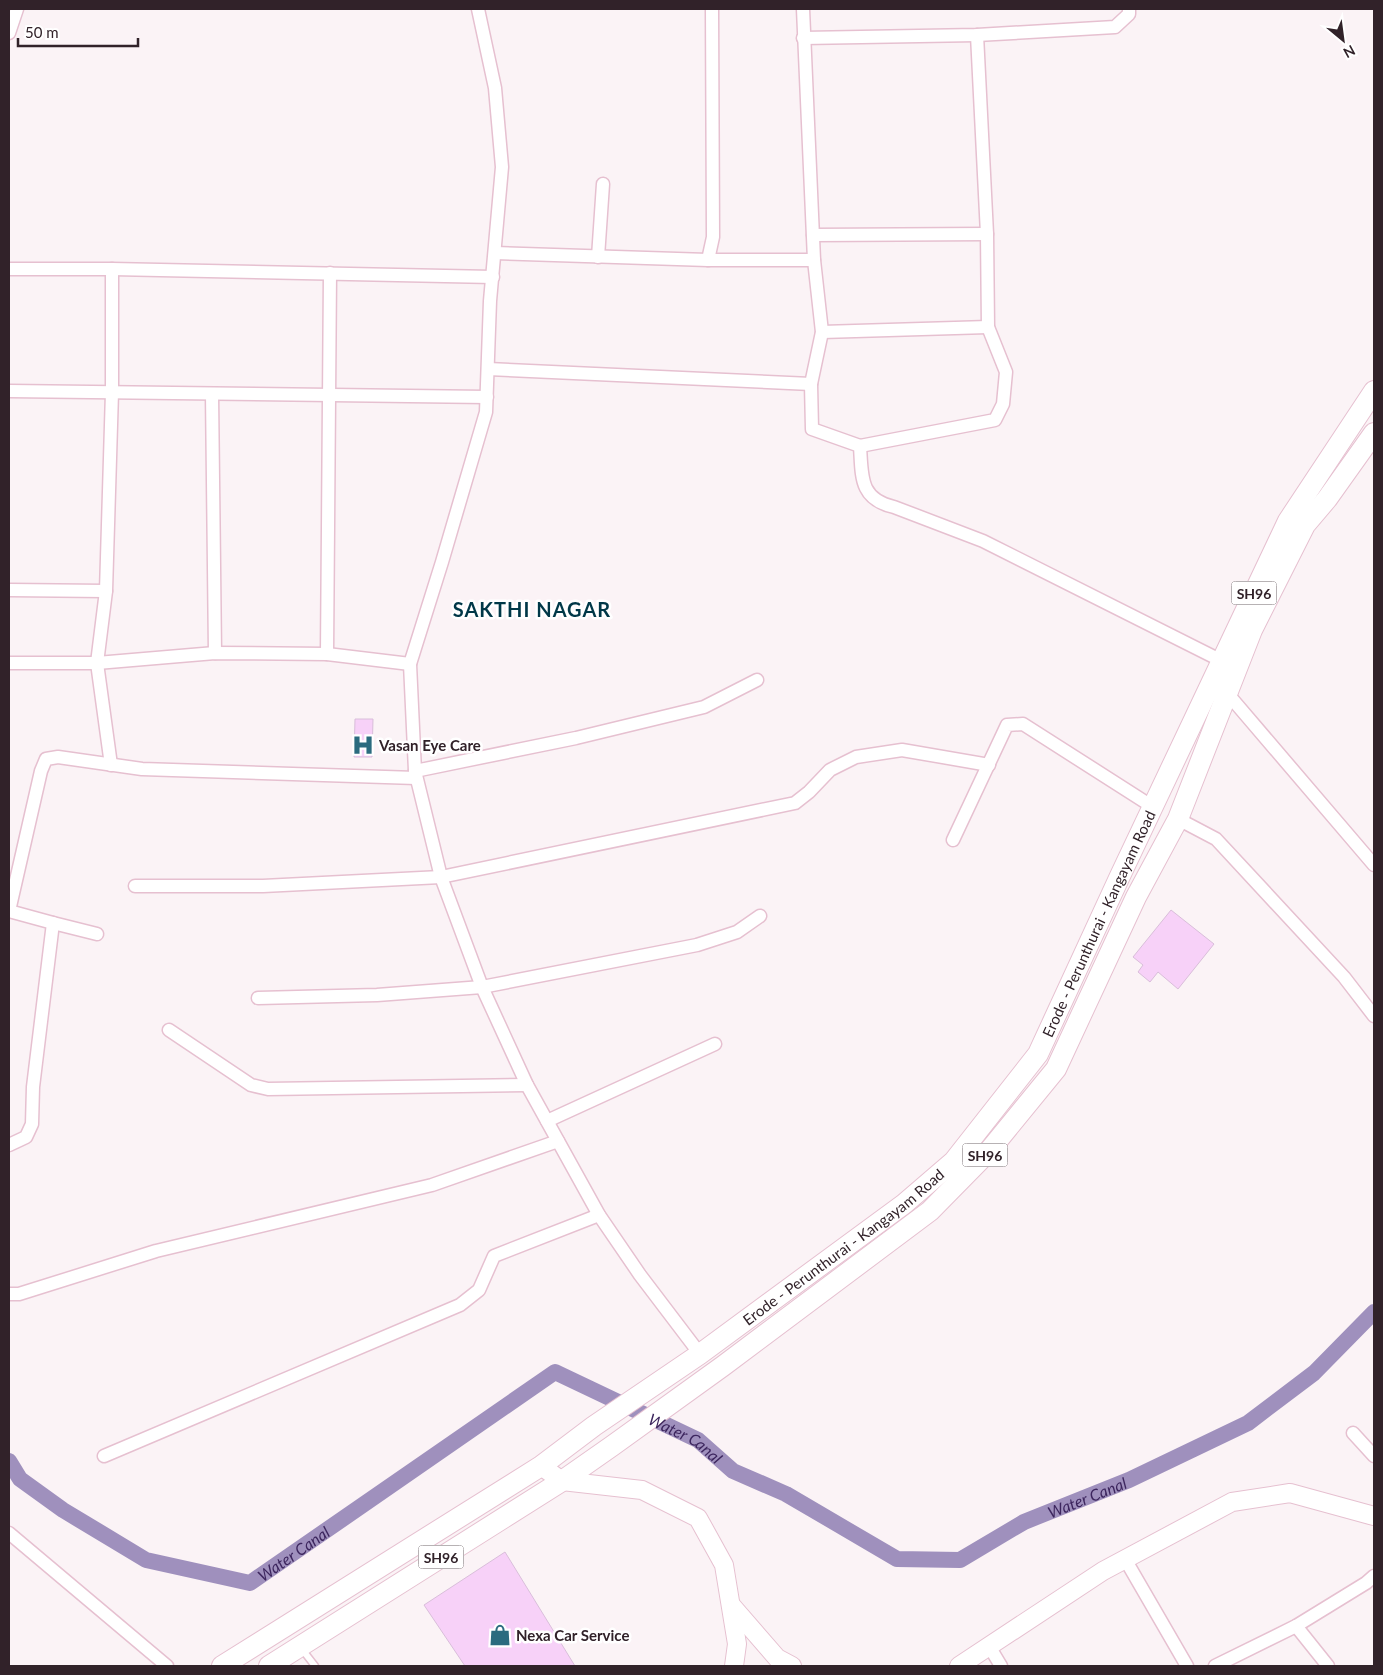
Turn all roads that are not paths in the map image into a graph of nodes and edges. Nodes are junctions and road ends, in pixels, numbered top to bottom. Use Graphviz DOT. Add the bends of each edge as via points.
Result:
graph roads {
  1 [pos="17,9"];
  2 [pos="478,9"];
  3 [pos="712,9"];
  4 [pos="803,9"];
  5 [pos="1129,9"];
  6 [pos="9,33"];
  7 [pos="977,36"];
  8 [pos="803,38"];
  9 [pos="603,184"];
  10 [pos="987,234"];
  11 [pos="813,235"];
  12 [pos="495,253"];
  13 [pos="598,257"];
  14 [pos="708,260"];
  15 [pos="814,260"];
  16 [pos="9,269"];
  17 [pos="112,269"];
  18 [pos="330,273"];
  19 [pos="493,277"];
  20 [pos="988,327"];
  21 [pos="822,332"];
  22 [pos="488,369"];
  23 [pos="811,384"];
  24 [pos="9,391"];
  25 [pos="1374,391"];
  26 [pos="112,392"];
  27 [pos="212,394"];
  28 [pos="330,395"];
  29 [pos="487,397"];
  30 [pos="1374,433"];
  31 [pos="860,446"];
  32 [pos="9,590"];
  33 [pos="106,591"];
  34 [pos="215,654"];
  35 [pos="326,654"];
  36 [pos="1222,661"];
  37 [pos="9,663"];
  38 [pos="97,663"];
  39 [pos="410,664"];
  40 [pos="757,680"];
  41 [pos="1227,693"];
  42 [pos="111,764"];
  43 [pos="989,765"];
  44 [pos="415,774"];
  45 [pos="1153,807"];
  46 [pos="1178,819"];
  47 [pos="954,840"];
  48 [pos="1374,865"];
  49 [pos="441,877"];
  50 [pos="136,886"];
  51 [pos="9,911"];
  52 [pos="760,916"];
  53 [pos="53,923"];
  54 [pos="97,934"];
  55 [pos="482,988"];
  56 [pos="258,998"];
  57 [pos="1374,1016"];
  58 [pos="170,1030"];
  59 [pos="715,1044"];
  60 [pos="1022,1075"];
  61 [pos="527,1085"];
  62 [pos="1040,1089"];
  63 [pos="547,1121"];
  64 [pos="558,1140"];
  65 [pos="9,1145"];
  66 [pos="599,1215"];
  67 [pos="9,1294"];
  68 [pos="700,1354"];
  69 [pos="1354,1433"];
  70 [pos="104,1456"];
  71 [pos="1374,1456"];
  72 [pos="541,1466"];
  73 [pos="562,1481"];
  74 [pos="1374,1516"];
  75 [pos="9,1533"];
  76 [pos="1125,1559"];
  77 [pos="1374,1576"];
  78 [pos="731,1605"];
  79 [pos="1296,1626"];
  80 [pos="989,1646"];
  81 [pos="300,1647"];
  82 [pos="167,1666"];
  83 [pos="222,1666"];
  84 [pos="269,1666"];
  85 [pos="315,1666"];
  86 [pos="734,1666"];
  87 [pos="792,1666"];
  88 [pos="959,1666"];
  89 [pos="1001,1666"];
  90 [pos="1187,1666"];
  91 [pos="1215,1666"];
  92 [pos="1328,1666"];
  1 -- 6 [label="street"];
  2 -- 12 [label="street" via="495,88 502,167"];
  3 -- 14 [label="street" via="712,237"];
  4 -- 8 [label="street"];
  5 -- 7 [label="street" via="1129,14 1115,26"];
  7 -- 8 [label="street"];
  7 -- 10 [label="street"];
  8 -- 11 [label="street"];
  9 -- 13 [label="street"];
  10 -- 11 [label="street"];
  10 -- 20 [label="street"];
  11 -- 15 [label="street"];
  12 -- 13 [label="street"];
  12 -- 19 [label="street"];
  13 -- 14 [label="street"];
  14 -- 15 [label="street"];
  15 -- 21 [label="street"];
  16 -- 17 [label="street"];
  17 -- 18 [label="street"];
  17 -- 26 [label="street"];
  18 -- 19 [label="street"];
  18 -- 28 [label="street"];
  19 -- 22 [label="street"];
  20 -- 21 [label="street"];
  20 -- 31 [label="street" via="1006,372 1003,404 995,420"];
  21 -- 23 [label="street"];
  22 -- 23 [label="street"];
  22 -- 29 [label="street"];
  23 -- 31 [label="street" via="812,429"];
  24 -- 26 [label="street"];
  25 -- 36 [label="main road, Erode - Perunthurai - Kangayam Road / SH96" via="1288,521"];
  26 -- 27 [label="street"];
  26 -- 33 [label="street"];
  27 -- 28 [label="street"];
  27 -- 34 [label="street"];
  28 -- 29 [label="street"];
  28 -- 35 [label="street"];
  29 -- 39 [label="street" via="486,412"];
  30 -- 41 [label="main road, Erode - Perunthurai - Kangayam Road / SH96" via="1328,499 1305,525 1252,630"];
  31 -- 36 [label="street" via="862,481 880,504 983,541"];
  32 -- 33 [label="street"];
  33 -- 38 [label="street"];
  34 -- 35 [label="street"];
  34 -- 38 [label="street"];
  35 -- 39 [label="street"];
  36 -- 45 [label="main road, Erode - Perunthurai - Kangayam Road / SH96"];
  37 -- 38 [label="street"];
  38 -- 42 [label="street"];
  39 -- 44 [label="street"];
  40 -- 44 [label="street" via="704,707"];
  41 -- 46 [label="main road, Erode - Perunthurai - Kangayam Road / SH96"];
  41 -- 48 [label="street"];
  42 -- 44 [label="street" via="142,769"];
  42 -- 51 [label="street" via="58,757 46,759 40,771"];
  43 -- 45 [label="street" via="1007,725 1023,724"];
  43 -- 47 [label="street"];
  43 -- 49 [label="street" via="902,750 856,757 830,770 795,803"];
  44 -- 49 [label="street"];
  45 -- 60 [label="main road, Erode - Perunthurai - Kangayam Road / SH96" via="1038,1054"];
  46 -- 57 [label="street" via="1216,839 1344,978"];
  46 -- 62 [label="main road, Erode - Perunthurai - Kangayam Road / SH96" via="1136,897 1056,1069"];
  49 -- 50 [label="street" via="263,886"];
  49 -- 55 [label="street"];
  51 -- 53 [label="street"];
  52 -- 55 [label="street" via="737,932 697,945"];
  53 -- 54 [label="street"];
  53 -- 65 [label="street" via="33,1087 32,1124 26,1137"];
  55 -- 56 [label="street"];
  55 -- 61 [label="street"];
  58 -- 61 [label="street" via="250,1085 268,1089"];
  59 -- 63 [label="street"];
  60 -- 62 [label="main road"];
  60 -- 68 [label="main road, Erode - Perunthurai - Kangayam Road / SH96" via="954,1161 904,1204"];
  61 -- 63 [label="street"];
  62 -- 73 [label="main road, Erode - Perunthurai - Kangayam Road / SH96" via="989,1151 930,1211"];
  63 -- 64 [label="street"];
  64 -- 66 [label="street"];
  64 -- 67 [label="street" via="432,1184 156,1251 19,1294"];
  66 -- 68 [label="street"];
  66 -- 70 [label="street" via="494,1256 479,1290 460,1305"];
  68 -- 72 [label="main road, Erode - Perunthurai - Kangayam Road / SH96"];
  69 -- 71 [label="street"];
  72 -- 73 [label="street"];
  72 -- 83 [label="main road, Erode - Perunthurai - Kangayam Road / SH96"];
  73 -- 78 [label="street" via="642,1490 698,1518 724,1565"];
  73 -- 81 [label="main road, Erode - Perunthurai - Kangayam Road / SH96"];
  74 -- 76 [label="street" via="1290,1493 1232,1502"];
  75 -- 82 [label="street"];
  76 -- 80 [label="street"];
  76 -- 90 [label="street"];
  77 -- 79 [label="street"];
  78 -- 86 [label="street" via="737,1644"];
  78 -- 87 [label="street" via="777,1658"];
  79 -- 91 [label="street"];
  79 -- 92 [label="street"];
  80 -- 88 [label="street"];
  80 -- 89 [label="street"];
  81 -- 84 [label="main road, Erode - Perunthurai - Kangayam Road / SH96"];
  81 -- 85 [label="lane"];
}
